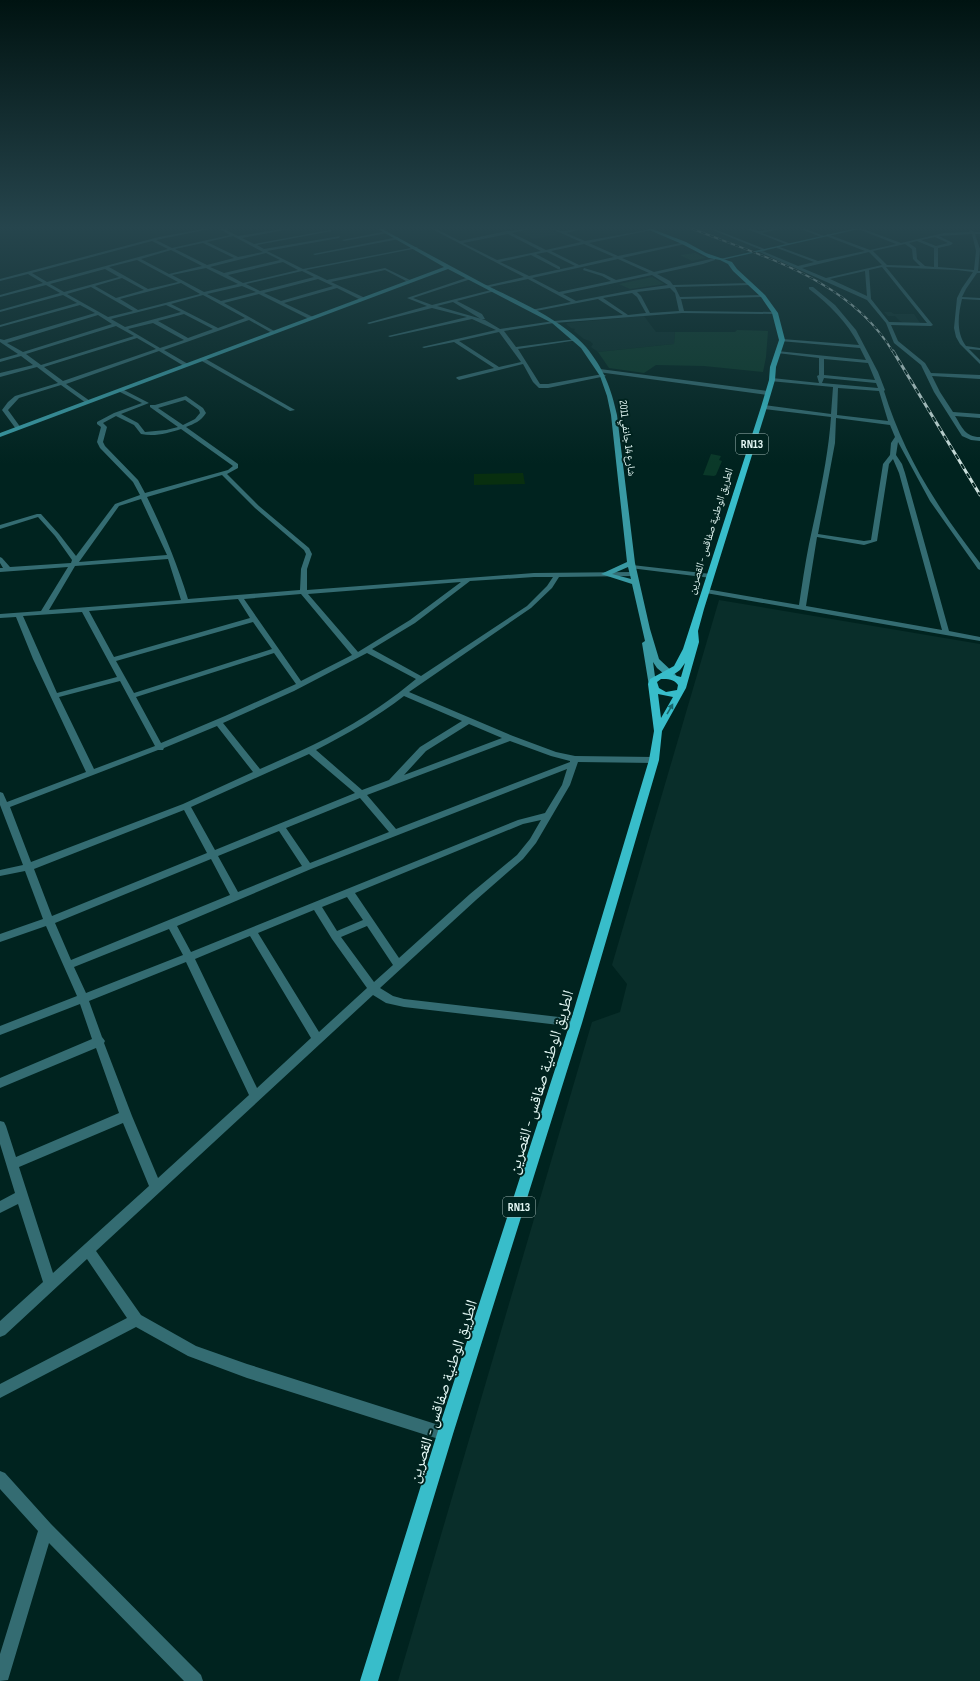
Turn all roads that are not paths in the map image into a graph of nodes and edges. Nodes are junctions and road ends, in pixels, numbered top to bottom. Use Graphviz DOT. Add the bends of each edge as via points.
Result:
graph roads {
  1 [pos="13,307"];
  2 [pos="65,307"];
  3 [pos="88,307"];
  4 [pos="131,307"];
  5 [pos="174,307"];
  6 [pos="228,307"];
  7 [pos="289,307"];
  8 [pos="337,307"];
  9 [pos="425,307"];
  10 [pos="436,307"];
  11 [pos="467,307"];
  12 [pos="526,307"];
  13 [pos="550,307"];
  14 [pos="613,307"];
  15 [pos="645,307"];
  16 [pos="681,307"];
  17 [pos="771,307"];
  18 [pos="834,307"];
  19 [pos="876,307"];
  20 [pos="915,307"];
  21 [pos="960,307"];
  22 [pos="148,308"];
  23 [pos="0,311"];
  24 [pos="137,311"];
  25 [pos="153,311"];
  26 [pos="533,311"];
  27 [pos="682,312"];
  28 [pos="184,313"];
  29 [pos="648,313"];
  30 [pos="775,313"];
  31 [pos="98,314"];
  32 [pos="158,315"];
  33 [pos="626,316"];
  34 [pos="163,318"];
  35 [pos="311,318"];
  36 [pos="472,318"];
  37 [pos="107,319"];
  38 [pos="248,319"];
  39 [pos="154,321"];
  40 [pos="483,321"];
  41 [pos="370,322"];
  42 [pos="554,322"];
  43 [pos="888,323"];
  44 [pos="116,324"];
  45 [pos="0,326"];
  46 [pos="124,329"];
  47 [pos="218,330"];
  48 [pos="500,330"];
  49 [pos="274,332"];
  50 [pos="390,336"];
  51 [pos="137,337"];
  52 [pos="188,340"];
  53 [pos="455,340"];
  54 [pos="576,340"];
  55 [pos="782,340"];
  56 [pos="2,341"];
  57 [pos="424,347"];
  58 [pos="862,347"];
  59 [pos="516,348"];
  60 [pos="968,349"];
  61 [pos="980,349"];
  62 [pos="160,350"];
  63 [pos="777,352"];
  64 [pos="980,352"];
  65 [pos="22,354"];
  66 [pos="822,356"];
  67 [pos="202,359"];
  68 [pos="0,361"];
  69 [pos="870,362"];
  70 [pos="980,362"];
  71 [pos="523,363"];
  72 [pos="186,365"];
  73 [pos="39,366"];
  74 [pos="0,369"];
  75 [pos="498,369"];
  76 [pos="601,373"];
  77 [pos="2,374"];
  78 [pos="929,374"];
  79 [pos="820,376"];
  80 [pos="980,377"];
  81 [pos="459,378"];
  82 [pos="772,380"];
  83 [pos="879,382"];
  84 [pos="63,383"];
  85 [pos="821,385"];
  86 [pos="836,386"];
  87 [pos="120,390"];
  88 [pos="882,390"];
  89 [pos="768,393"];
  90 [pos="88,402"];
  91 [pos="146,403"];
  92 [pos="764,407"];
  93 [pos="155,408"];
  94 [pos="292,410"];
  95 [pos="116,414"];
  96 [pos="951,414"];
  97 [pos="833,416"];
  98 [pos="980,416"];
  99 [pos="891,423"];
  100 [pos="182,427"];
  101 [pos="18,428"];
  102 [pos="0,435"];
  103 [pos="898,436"];
  104 [pos="980,439"];
  105 [pos="893,455"];
  106 [pos="223,473"];
  107 [pos="142,496"];
  108 [pos="0,527"];
  109 [pos="814,535"];
  110 [pos="170,556"];
  111 [pos="0,558"];
  112 [pos="75,562"];
  113 [pos="980,568"];
  114 [pos="8,569"];
  115 [pos="0,570"];
  116 [pos="632,571"];
  117 [pos="605,574"];
  118 [pos="557,575"];
  119 [pos="711,576"];
  120 [pos="468,578"];
  121 [pos="706,591"];
  122 [pos="303,592"];
  123 [pos="239,596"];
  124 [pos="185,601"];
  125 [pos="802,608"];
  126 [pos="84,609"];
  127 [pos="44,612"];
  128 [pos="18,614"];
  129 [pos="0,616"];
  130 [pos="254,619"];
  131 [pos="646,629"];
  132 [pos="694,631"];
  133 [pos="946,634"];
  134 [pos="980,639"];
  135 [pos="277,650"];
  136 [pos="368,650"];
  137 [pos="357,656"];
  138 [pos="113,660"];
  139 [pos="668,676"];
  140 [pos="122,678"];
  141 [pos="420,679"];
  142 [pos="652,684"];
  143 [pos="300,685"];
  144 [pos="682,688"];
  145 [pos="405,692"];
  146 [pos="55,696"];
  147 [pos="132,696"];
  148 [pos="469,720"];
  149 [pos="218,722"];
  150 [pos="658,730"];
  151 [pos="510,738"];
  152 [pos="160,748"];
  153 [pos="310,750"];
  154 [pos="654,760"];
  155 [pos="574,761"];
  156 [pos="91,773"];
  157 [pos="259,774"];
  158 [pos="392,782"];
  159 [pos="361,794"];
  160 [pos="0,795"];
  161 [pos="5,806"];
  162 [pos="186,806"];
  163 [pos="548,815"];
  164 [pos="281,827"];
  165 [pos="395,834"];
  166 [pos="214,854"];
  167 [pos="28,867"];
  168 [pos="308,867"];
  169 [pos="0,873"];
  170 [pos="349,892"];
  171 [pos="236,897"];
  172 [pos="316,905"];
  173 [pos="49,921"];
  174 [pos="369,921"];
  175 [pos="172,924"];
  176 [pos="252,932"];
  177 [pos="335,936"];
  178 [pos="0,938"];
  179 [pos="189,957"];
  180 [pos="69,966"];
  181 [pos="399,966"];
  182 [pos="373,989"];
  183 [pos="83,999"];
  184 [pos="576,1023"];
  185 [pos="0,1029"];
  186 [pos="318,1040"];
  187 [pos="100,1041"];
  188 [pos="0,1083"];
  189 [pos="256,1098"];
  190 [pos="126,1116"];
  191 [pos="0,1126"];
  192 [pos="12,1164"];
  193 [pos="156,1188"];
  194 [pos="22,1196"];
  195 [pos="0,1207"];
  196 [pos="88,1249"];
  197 [pos="50,1285"];
  198 [pos="136,1320"];
  199 [pos="0,1330"];
  200 [pos="0,1391"];
  201 [pos="445,1434"];
  202 [pos="0,1478"];
  203 [pos="46,1529"];
  204 [pos="0,1680"];
  205 [pos="195,1681"];
  206 [pos="369,1681"];
  1 -- 23 [label="street"];
  2 -- 45 [label="street"];
  3 -- 31 [label="street"];
  4 -- 24 [label="street"];
  5 -- 28 [label="street"];
  6 -- 38 [label="street"];
  7 -- 35 [label="street"];
  8 -- 35 [label="main road"];
  9 -- 41 [label="street"];
  10 -- 36 [label="street"];
  11 -- 40 [label="street" via="483,316"];
  12 -- 26 [label="main road, شارع 14 جانفي 2011"];
  13 -- 26 [label="street"];
  14 -- 33 [label="street"];
  15 -- 29 [label="street"];
  16 -- 27 [label="street"];
  17 -- 30 [label="main road"];
  18 -- 58 [label="street" via="848,322"];
  19 -- 43 [label="street"];
  20 -- 43 [label="street" via="932,325"];
  21 -- 60 [label="street" via="958,337"];
  22 -- 24 [label="street"];
  22 -- 25 [label="street"];
  24 -- 37 [label="street"];
  26 -- 42 [label="main road, شارع 14 جانفي 2011"];
  27 -- 29 [label="street"];
  27 -- 30 [label="street"];
  28 -- 34 [label="street"];
  28 -- 47 [label="street"];
  29 -- 33 [label="street"];
  30 -- 55 [label="main road"];
  31 -- 37 [label="street"];
  31 -- 56 [label="street"];
  32 -- 34 [label="street"];
  33 -- 42 [label="street"];
  34 -- 39 [label="street"];
  35 -- 49 [label="main road"];
  36 -- 40 [label="street"];
  36 -- 50 [label="street"];
  37 -- 44 [label="street"];
  38 -- 47 [label="street"];
  38 -- 49 [label="street"];
  39 -- 46 [label="street"];
  39 -- 52 [label="street"];
  40 -- 48 [label="street"];
  42 -- 48 [label="street"];
  42 -- 54 [label="main road, شارع 14 جانفي 2011"];
  43 -- 78 [label="street" via="896,342 923,364"];
  44 -- 46 [label="street"];
  44 -- 65 [label="street"];
  46 -- 51 [label="street"];
  47 -- 52 [label="street"];
  48 -- 53 [label="street"];
  48 -- 59 [label="street"];
  49 -- 67 [label="main road"];
  51 -- 62 [label="street"];
  51 -- 73 [label="street"];
  52 -- 62 [label="street"];
  53 -- 57 [label="street"];
  53 -- 75 [label="street"];
  54 -- 59 [label="street"];
  54 -- 76 [label="main road, شارع 14 جانفي 2011"];
  55 -- 58 [label="street"];
  55 -- 63 [label="main road, الطريق الوطنية صفاقس - القصرين / RN13"];
  56 -- 65 [label="street"];
  58 -- 69 [label="street"];
  59 -- 71 [label="street"];
  60 -- 61 [label="street"];
  60 -- 64 [label="street"];
  60 -- 70 [label="street"];
  62 -- 72 [label="street"];
  62 -- 84 [label="street"];
  63 -- 66 [label="street"];
  63 -- 82 [label="main road, الطريق الوطنية صفاقس - القصرين / RN13"];
  65 -- 68 [label="street"];
  65 -- 73 [label="street"];
  66 -- 69 [label="street"];
  66 -- 79 [label="street"];
  67 -- 72 [label="main road"];
  67 -- 94 [label="street"];
  69 -- 83 [label="street"];
  71 -- 75 [label="street"];
  71 -- 76 [label="street" via="541,387"];
  72 -- 87 [label="main road"];
  73 -- 77 [label="street"];
  73 -- 84 [label="street"];
  74 -- 77 [label="street"];
  75 -- 81 [label="street"];
  76 -- 89 [label="street"];
  76 -- 116 [label="main road, شارع 14 جانفي 2011" via="614,415"];
  78 -- 80 [label="street"];
  78 -- 96 [label="street"];
  79 -- 83 [label="street"];
  79 -- 85 [label="street"];
  82 -- 85 [label="street"];
  82 -- 89 [label="main road, الطريق الوطنية صفاقس - القصرين / RN13"];
  83 -- 88 [label="street"];
  84 -- 90 [label="street"];
  84 -- 101 [label="street" via="17,397 10,402 5,410"];
  85 -- 86 [label="street"];
  86 -- 88 [label="street"];
  86 -- 97 [label="street"];
  87 -- 90 [label="main road"];
  87 -- 91 [label="street"];
  88 -- 99 [label="street"];
  89 -- 92 [label="main road, الطريق الوطنية صفاقس - القصرين / RN13"];
  90 -- 101 [label="main road"];
  91 -- 93 [label="street"];
  91 -- 95 [label="street"];
  92 -- 97 [label="street"];
  92 -- 119 [label="main road, الطريق الوطنية صفاقس - القصرين / RN13"];
  93 -- 100 [label="street"];
  93 -- 100 [label="street" via="186,398 203,413 192,423"];
  95 -- 100 [label="street" via="136,424 143,433 148,434"];
  95 -- 107 [label="street" via="99,422 104,428 100,442 136,481"];
  96 -- 98 [label="street"];
  96 -- 104 [label="street" via="964,435"];
  97 -- 99 [label="street"];
  97 -- 109 [label="street" via="832,443"];
  99 -- 103 [label="street"];
  100 -- 106 [label="street" via="236,465 234,469"];
  101 -- 102 [label="main road"];
  103 -- 105 [label="street" via="894,443"];
  103 -- 113 [label="street" via="933,501"];
  105 -- 109 [label="street" via="886,464 874,542"];
  105 -- 133 [label="street" via="902,474"];
  106 -- 107 [label="street"];
  106 -- 122 [label="street" via="262,512 307,549 309,554 304,569"];
  107 -- 110 [label="street"];
  107 -- 112 [label="street" via="117,505"];
  108 -- 112 [label="street" via="39,515 57,535"];
  109 -- 125 [label="street"];
  110 -- 112 [label="street"];
  110 -- 124 [label="street"];
  111 -- 114 [label="street"];
  112 -- 114 [label="street"];
  112 -- 127 [label="street"];
  114 -- 115 [label="street"];
  116 -- 117 [label="main road"];
  116 -- 117 [label="main road"];
  116 -- 119 [label="street"];
  116 -- 131 [label="main road, شارع 14 جانفي 2011"];
  117 -- 118 [label="street"];
  118 -- 120 [label="street"];
  118 -- 141 [label="street" via="550,587 529,607"];
  119 -- 121 [label="main road, الطريق الوطنية صفاقس - القصرين / RN13"];
  120 -- 122 [label="street"];
  120 -- 136 [label="street" via="425,613"];
  121 -- 125 [label="street"];
  121 -- 132 [label="main road, الطريق الوطنية صفاقس - القصرين / RN13"];
  122 -- 123 [label="street"];
  122 -- 137 [label="street"];
  123 -- 124 [label="street"];
  123 -- 130 [label="street"];
  124 -- 126 [label="street"];
  125 -- 133 [label="street"];
  126 -- 127 [label="street"];
  126 -- 138 [label="street"];
  127 -- 128 [label="street"];
  128 -- 129 [label="street"];
  128 -- 146 [label="street"];
  130 -- 135 [label="street"];
  130 -- 138 [label="street"];
  131 -- 139 [label="main road, شارع 14 جانفي 2011" via="655,659"];
  131 -- 142 [label="main road, شارع 14 جانفي 2011" via="646,654"];
  132 -- 139 [label="main road, الطريق الوطنية صفاقس - القصرين" via="678,668"];
  132 -- 144 [label="main road, الطريق الوطنية صفاقس - القصرين / RN13" via="695,642"];
  133 -- 134 [label="street"];
  135 -- 143 [label="street"];
  135 -- 147 [label="street"];
  136 -- 137 [label="street"];
  136 -- 141 [label="street"];
  137 -- 143 [label="street"];
  138 -- 140 [label="street"];
  139 -- 142 [label="main road, الطريق الوطنية صفاقس - القصرين" via="655,679"];
  139 -- 144 [label="main road" via="681,682"];
  140 -- 146 [label="street"];
  140 -- 147 [label="street"];
  141 -- 145 [label="street"];
  142 -- 144 [label="main road" via="656,690 664,694 678,693"];
  142 -- 150 [label="main road, شارع 14 جانفي 2011"];
  143 -- 149 [label="street"];
  150 -- 144 [label="main road, الطريق الوطنية صفاقس - القصرين / RN13, one-way"];
  145 -- 148 [label="street"];
  145 -- 153 [label="street" via="358,724"];
  146 -- 156 [label="street"];
  147 -- 152 [label="street"];
  148 -- 151 [label="street"];
  148 -- 158 [label="street" via="423,749"];
  149 -- 152 [label="street"];
  149 -- 157 [label="street"];
  150 -- 154 [label="main road, الطريق الوطنية صفاقس - القصرين / RN13"];
  151 -- 155 [label="street"];
  151 -- 158 [label="street"];
  152 -- 156 [label="street"];
  153 -- 157 [label="street"];
  153 -- 159 [label="street"];
  154 -- 155 [label="street"];
  154 -- 184 [label="main road, الطريق الوطنية صفاقس - القصرين / RN13"];
  155 -- 163 [label="street" via="566,785"];
  155 -- 165 [label="street"];
  156 -- 161 [label="street"];
  157 -- 162 [label="street"];
  158 -- 159 [label="street"];
  159 -- 164 [label="street"];
  159 -- 165 [label="street"];
  160 -- 161 [label="street"];
  161 -- 167 [label="street"];
  162 -- 166 [label="street"];
  162 -- 167 [label="street"];
  163 -- 170 [label="street" via="521,822"];
  163 -- 181 [label="street" via="533,841 520,856"];
  164 -- 166 [label="street"];
  164 -- 168 [label="street"];
  165 -- 168 [label="street"];
  166 -- 171 [label="street"];
  166 -- 173 [label="street"];
  167 -- 169 [label="street"];
  167 -- 173 [label="street"];
  168 -- 171 [label="street"];
  170 -- 172 [label="street"];
  170 -- 174 [label="street"];
  171 -- 175 [label="street"];
  172 -- 176 [label="street"];
  172 -- 177 [label="street"];
  173 -- 178 [label="street"];
  173 -- 180 [label="street"];
  174 -- 177 [label="street"];
  174 -- 181 [label="street"];
  175 -- 179 [label="street"];
  175 -- 180 [label="street"];
  176 -- 179 [label="street"];
  176 -- 186 [label="street"];
  177 -- 182 [label="street"];
  179 -- 183 [label="street"];
  179 -- 189 [label="street"];
  180 -- 183 [label="street"];
  181 -- 182 [label="street"];
  182 -- 184 [label="street" via="390,1000 404,1003"];
  182 -- 186 [label="street"];
  183 -- 185 [label="street"];
  183 -- 187 [label="street"];
  184 -- 201 [label="main road, الطريق الوطنية صفاقس - القصرين / RN13"];
  186 -- 189 [label="street"];
  187 -- 188 [label="street"];
  187 -- 190 [label="street"];
  189 -- 193 [label="street"];
  190 -- 192 [label="street"];
  190 -- 193 [label="street"];
  191 -- 192 [label="street"];
  192 -- 194 [label="street"];
  193 -- 196 [label="street"];
  194 -- 195 [label="street"];
  194 -- 197 [label="street"];
  196 -- 197 [label="street"];
  196 -- 198 [label="street"];
  197 -- 199 [label="street"];
  198 -- 200 [label="street"];
  198 -- 201 [label="street" via="193,1351"];
  201 -- 206 [label="main road, الطريق الوطنية صفاقس - القصرين / RN13"];
  202 -- 203 [label="street"];
  203 -- 204 [label="street"];
  203 -- 205 [label="street"];
}
